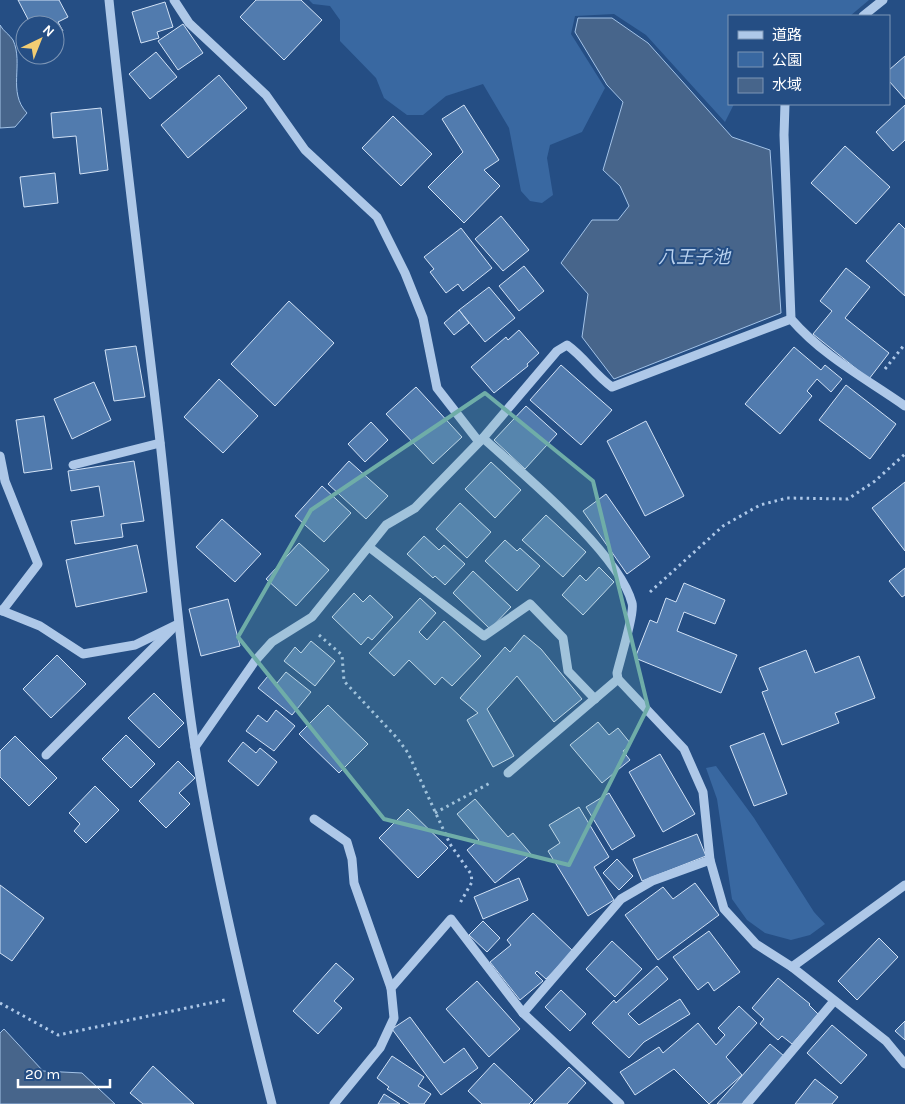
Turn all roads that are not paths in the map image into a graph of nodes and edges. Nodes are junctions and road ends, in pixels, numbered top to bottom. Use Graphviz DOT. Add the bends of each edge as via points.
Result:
graph roads {
  1 [pos="109,0"];
  2 [pos="174,0"];
  3 [pos="883,0"];
  4 [pos="864,15"];
  5 [pos="785,105"];
  6 [pos="791,319"];
  7 [pos="905,406"];
  8 [pos="481,440"];
  9 [pos="160,443"];
  10 [pos="0,456"];
  11 [pos="73,464"];
  12 [pos="369,547"];
  13 [pos="1,610"];
  14 [pos="178,624"];
  15 [pos="618,679"];
  16 [pos="595,699"];
  17 [pos="195,748"];
  18 [pos="46,756"];
  19 [pos="508,772"];
  20 [pos="314,819"];
  21 [pos="710,860"];
  22 [pos="905,885"];
  23 [pos="792,968"];
  24 [pos="391,988"];
  25 [pos="834,1001"];
  26 [pos="523,1013"];
  27 [pos="905,1064"];
  28 [pos="272,1104"];
  29 [pos="334,1104"];
  30 [pos="620,1104"];
  31 [pos="747,1104"];
  1 -- 9 [label="street"];
  2 -- 8 [label="street" via="189,23 266,95 305,150 377,218 423,318 437,388"];
  3 -- 4 [label="street"];
  5 -- 6 [label="street"];
  6 -- 7 [label="street" via="808,340"];
  6 -- 8 [label="street" via="612,387 567,345 557,351"];
  8 -- 12 [label="street" via="414,508 386,526"];
  8 -- 15 [label="street" via="592,541 621,576 633,605"];
  9 -- 11 [label="street"];
  9 -- 14 [label="street"];
  10 -- 13 [label="street" via="5,481 38,564"];
  12 -- 16 [label="street" via="484,636 530,604 563,638 568,670"];
  12 -- 17 [label="street" via="312,617 272,642 254,661"];
  13 -- 14 [label="street" via="40,626 83,654 135,645"];
  14 -- 17 [label="street"];
  14 -- 18 [label="street"];
  15 -- 16 [label="street"];
  15 -- 21 [label="street" via="684,750 704,792"];
  16 -- 19 [label="street"];
  17 -- 28 [label="street" via="245,996"];
  20 -- 24 [label="street" via="347,842 354,882"];
  21 -- 23 [label="street" via="724,909 756,944"];
  21 -- 26 [label="street" via="652,882 621,899"];
  22 -- 23 [label="street"];
  23 -- 25 [label="street"];
  24 -- 26 [label="street" via="451,918"];
  24 -- 29 [label="street" via="394,1018 380,1048"];
  25 -- 27 [label="street" via="886,1041"];
  25 -- 31 [label="street"];
  26 -- 30 [label="street"];
}
